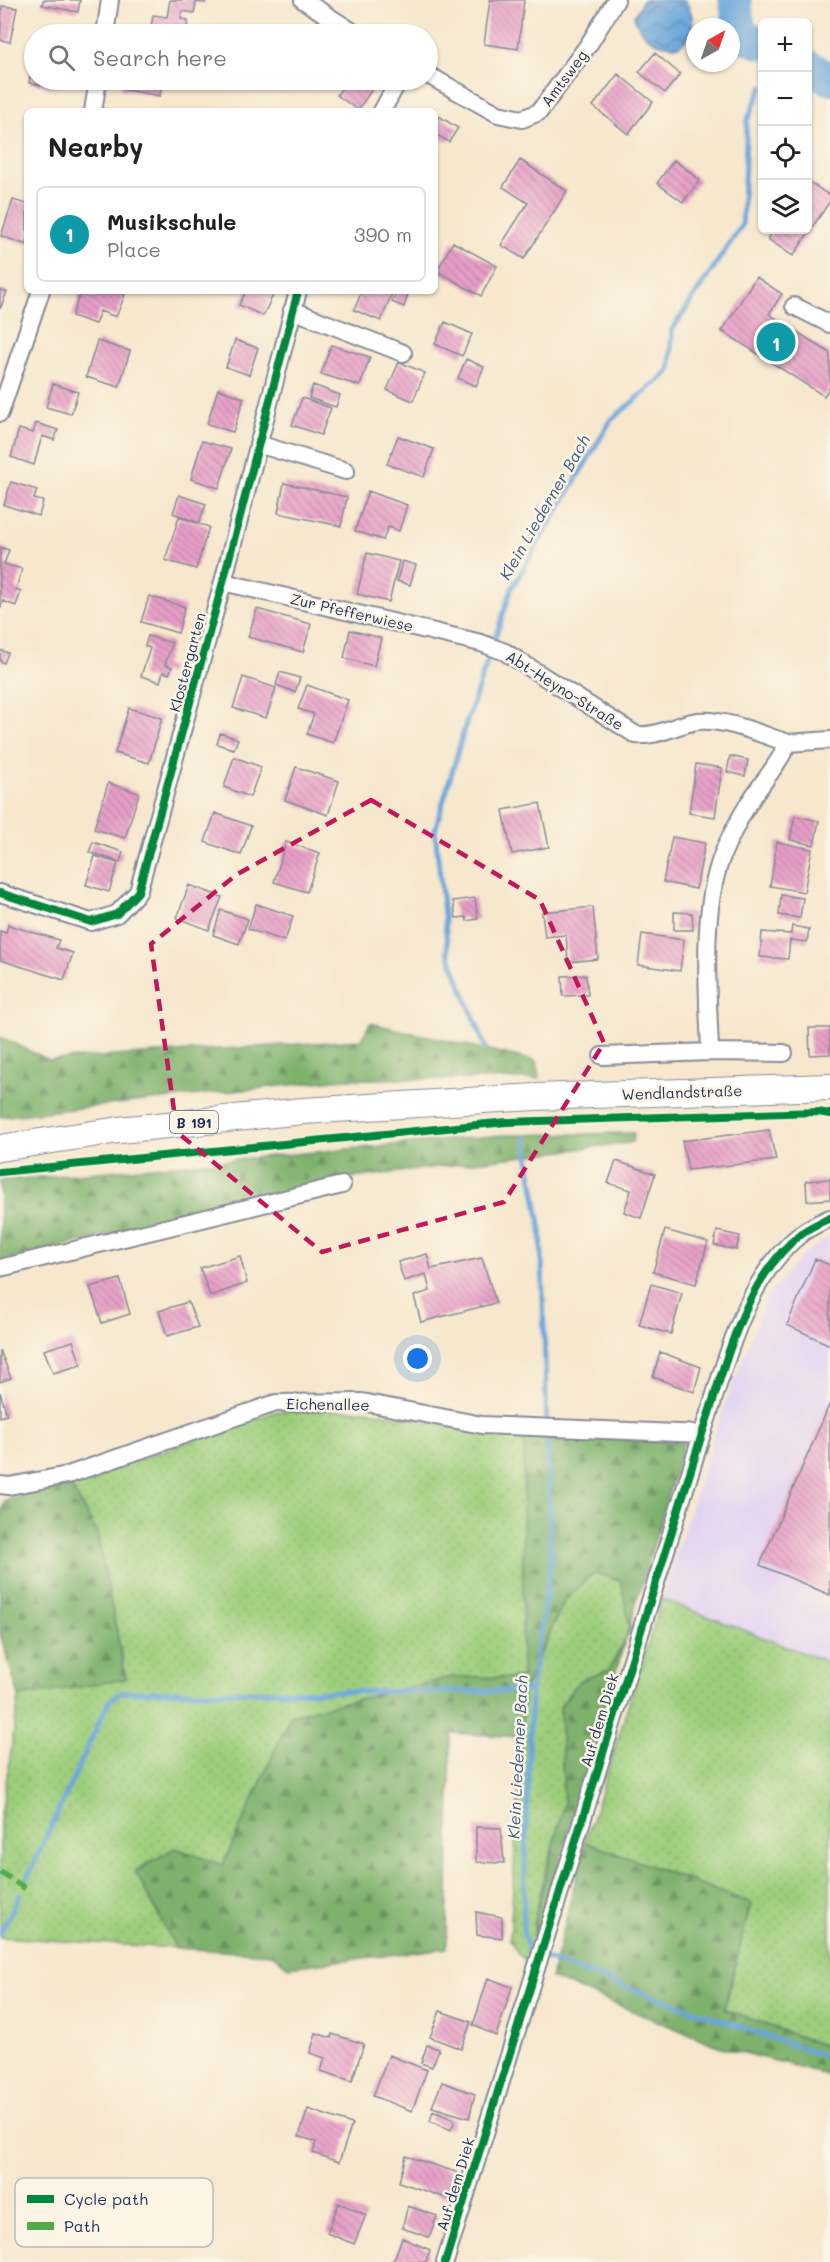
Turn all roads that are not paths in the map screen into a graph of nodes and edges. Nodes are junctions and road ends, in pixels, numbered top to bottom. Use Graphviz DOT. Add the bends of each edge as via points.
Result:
graph roads {
  1 [pos="110,0"];
  2 [pos="303,0"];
  3 [pos="615,3"];
  4 [pos="106,24"];
  5 [pos="340,24"];
  6 [pos="438,81"];
  7 [pos="96,90"];
  8 [pos="394,90"];
  9 [pos="93,108"];
  10 [pos="384,108"];
  11 [pos="40,294"];
  12 [pos="297,294"];
  13 [pos="794,306"];
  14 [pos="292,310"];
  15 [pos="830,324"];
  16 [pos="403,353"];
  17 [pos="0,413"];
  18 [pos="258,444"];
  19 [pos="346,471"];
  20 [pos="223,582"];
  21 [pos="481,643"];
  22 [pos="830,740"];
  23 [pos="788,743"];
  24 [pos="0,892"];
  25 [pos="710,1052"];
  26 [pos="784,1053"];
  27 [pos="602,1056"];
  28 [pos="830,1087"];
  29 [pos="0,1148"];
  30 [pos="342,1185"];
  31 [pos="830,1218"];
  32 [pos="0,1268"];
  33 [pos="702,1434"];
  34 [pos="0,1485"];
  35 [pos="445,2262"];
  1 -- 4 [label="street"];
  2 -- 5 [label="street"];
  3 -- 6 [label="street, Amtsweg" via="539,112 522,119 498,114"];
  7 -- 9 [label="street"];
  8 -- 10 [label="street"];
  11 -- 17 [label="street"];
  12 -- 14 [label="street, Klostergarten"];
  13 -- 15 [label="street"];
  14 -- 16 [label="street"];
  14 -- 18 [label="street, Klostergarten"];
  18 -- 19 [label="street"];
  18 -- 20 [label="street, Klostergarten"];
  20 -- 21 [label="street, Zur Pfefferwiese"];
  20 -- 24 [label="street, Klostergarten" via="138,892 117,914 91,921"];
  21 -- 23 [label="street, Abt-Heyno-Straße" via="505,652 636,735 651,736 699,721 730,725"];
  22 -- 23 [label="street"];
  23 -- 25 [label="street" via="779,764 746,807 726,848 712,896 707,949"];
  25 -- 26 [label="street"];
  25 -- 27 [label="street"];
  28 -- 29 [label="main road, Wendlandstraße / B 191" via="535,1097 303,1111 119,1130"];
  30 -- 32 [label="street"];
  31 -- 33 [label="street, Auf dem Diek" via="803,1232 780,1253 763,1278 746,1307"];
  33 -- 34 [label="street, Eichenallee" via="482,1425 362,1402 276,1403 68,1475"];
  33 -- 35 [label="street, Auf dem Diek"];
}
